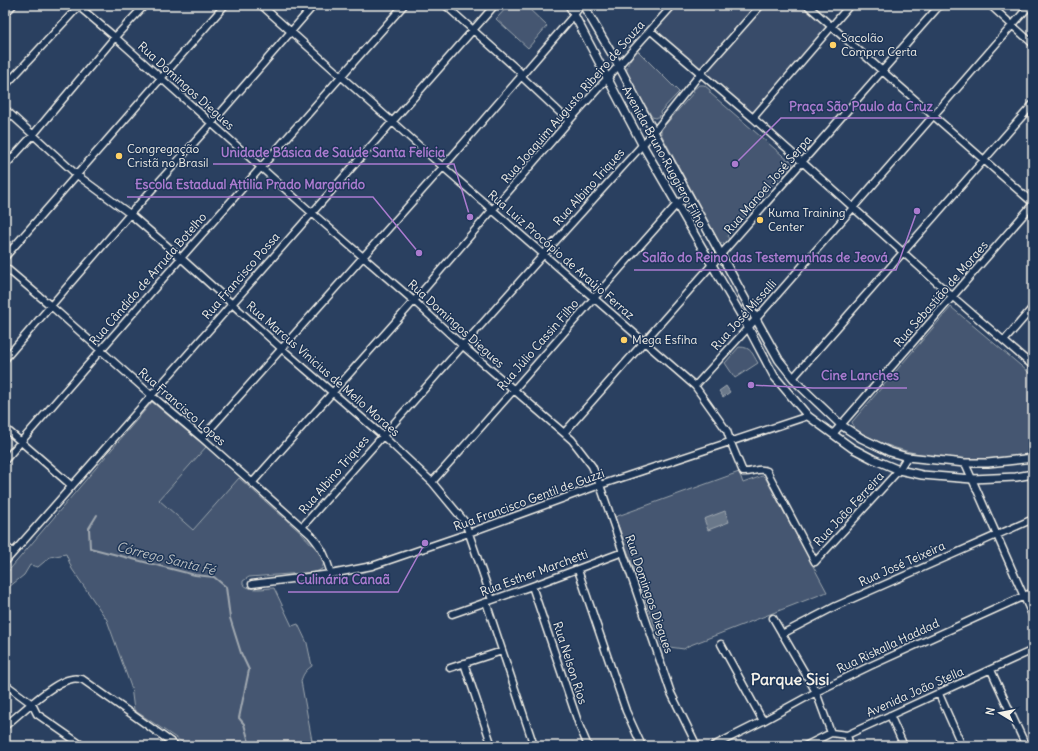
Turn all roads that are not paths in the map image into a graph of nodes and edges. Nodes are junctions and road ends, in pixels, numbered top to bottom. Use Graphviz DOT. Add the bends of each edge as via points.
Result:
graph roads {
  1 [pos="13,5"];
  2 [pos="78,5"];
  3 [pos="145,5"];
  4 [pos="225,5"];
  5 [pos="261,5"];
  6 [pos="314,5"];
  7 [pos="404,5"];
  8 [pos="445,5"];
  9 [pos="494,5"];
  10 [pos="569,5"];
  11 [pos="582,5"];
  12 [pos="673,5"];
  13 [pos="761,5"];
  14 [pos="807,5"];
  15 [pos="850,5"];
  16 [pos="940,5"];
  17 [pos="990,5"];
  18 [pos="1030,5"];
  19 [pos="5,14"];
  20 [pos="574,15"];
  21 [pos="1012,25"];
  22 [pos="831,26"];
  23 [pos="472,30"];
  24 [pos="650,31"];
  25 [pos="291,32"];
  26 [pos="115,37"];
  27 [pos="1033,44"];
  28 [pos="619,66"];
  29 [pos="882,72"];
  30 [pos="700,74"];
  31 [pos="521,76"];
  32 [pos="341,77"];
  33 [pos="608,77"];
  34 [pos="161,78"];
  35 [pos="5,86"];
  36 [pos="1033,104"];
  37 [pos="5,109"];
  38 [pos="932,116"];
  39 [pos="753,118"];
  40 [pos="393,121"];
  41 [pos="569,121"];
  42 [pos="211,124"];
  43 [pos="654,132"];
  44 [pos="33,135"];
  45 [pos="642,144"];
  46 [pos="983,160"];
  47 [pos="802,163"];
  48 [pos="5,166"];
  49 [pos="443,167"];
  50 [pos="261,168"];
  51 [pos="77,175"];
  52 [pos="689,196"];
  53 [pos="677,204"];
  54 [pos="1033,204"];
  55 [pos="852,208"];
  56 [pos="493,210"];
  57 [pos="312,213"];
  58 [pos="130,214"];
  59 [pos="903,252"];
  60 [pos="544,254"];
  61 [pos="721,255"];
  62 [pos="5,257"];
  63 [pos="362,257"];
  64 [pos="180,258"];
  65 [pos="712,265"];
  66 [pos="5,267"];
  67 [pos="953,297"];
  68 [pos="593,298"];
  69 [pos="414,301"];
  70 [pos="232,304"];
  71 [pos="51,306"];
  72 [pos="1033,307"];
  73 [pos="756,319"];
  74 [pos="748,327"];
  75 [pos="1004,340"];
  76 [pos="644,343"];
  77 [pos="463,346"];
  78 [pos="282,349"];
  79 [pos="100,351"];
  80 [pos="5,359"];
  81 [pos="1033,366"];
  82 [pos="793,378"];
  83 [pos="694,386"];
  84 [pos="514,391"];
  85 [pos="333,392"];
  86 [pos="151,395"];
  87 [pos="808,416"];
  88 [pos="841,425"];
  89 [pos="5,428"];
  90 [pos="564,433"];
  91 [pos="833,434"];
  92 [pos="383,436"];
  93 [pos="202,438"];
  94 [pos="21,442"];
  95 [pos="731,443"];
  96 [pos="907,457"];
  97 [pos="1033,458"];
  98 [pos="5,460"];
  99 [pos="965,463"];
  100 [pos="899,470"];
  101 [pos="1033,474"];
  102 [pos="972,479"];
  103 [pos="432,482"];
  104 [pos="252,483"];
  105 [pos="600,485"];
  106 [pos="72,486"];
  107 [pos="1033,519"];
  108 [pos="302,528"];
  109 [pos="469,533"];
  110 [pos="996,535"];
  111 [pos="5,546"];
  112 [pos="13,552"];
  113 [pos="623,552"];
  114 [pos="5,562"];
  115 [pos="815,562"];
  116 [pos="578,570"];
  117 [pos="331,574"];
  118 [pos="252,584"];
  119 [pos="532,586"];
  120 [pos="1033,592"];
  121 [pos="1024,596"];
  122 [pos="489,601"];
  123 [pos="452,614"];
  124 [pos="1033,617"];
  125 [pos="773,618"];
  126 [pos="782,634"];
  127 [pos="720,644"];
  128 [pos="1033,650"];
  129 [pos="502,651"];
  130 [pos="464,664"];
  131 [pos="450,668"];
  132 [pos="991,670"];
  133 [pos="5,684"];
  134 [pos="816,692"];
  135 [pos="939,694"];
  136 [pos="32,704"];
  137 [pos="890,714"];
  138 [pos="763,721"];
  139 [pos="5,726"];
  140 [pos="831,733"];
  141 [pos="847,735"];
  142 [pos="174,744"];
  143 [pos="84,746"];
  144 [pos="492,746"];
  145 [pos="534,746"];
  146 [pos="588,746"];
  147 [pos="642,746"];
  148 [pos="696,746"];
  149 [pos="713,746"];
  150 [pos="805,746"];
  151 [pos="850,746"];
  152 [pos="904,746"];
  153 [pos="962,746"];
  154 [pos="1026,746"];
  1 -- 19 [label="street"];
  2 -- 26 [label="street, Rua Domingos Diegues"];
  2 -- 35 [label="street"];
  3 -- 26 [label="street"];
  4 -- 34 [label="street"];
  5 -- 25 [label="street, Rua Luiz Procópio de Araújo Ferraz"];
  6 -- 25 [label="street"];
  7 -- 32 [label="street, Rua Cândido de Arruda Botelho"];
  8 -- 23 [label="street"];
  9 -- 23 [label="street, Rua Francisco Possa"];
  10 -- 20 [label="main road, Avenida Bruno Ruggiero Filho"];
  11 -- 20 [label="street"];
  11 -- 28 [label="main road, Avenida Bruno Ruggiero Filho"];
  12 -- 24 [label="street, Rua Joaquim Augusto Ribeiro de Souza"];
  13 -- 30 [label="street, Rua Albino Triques"];
  14 -- 22 [label="street"];
  15 -- 22 [label="street"];
  16 -- 29 [label="street, Rua Manoel José Serpa"];
  17 -- 21 [label="street"];
  18 -- 21 [label="street, Rua José Missalli"];
  20 -- 31 [label="street"];
  20 -- 33 [label="main road, Avenida Bruno Ruggiero Filho"];
  21 -- 27 [label="street"];
  21 -- 38 [label="street, Rua José Missalli"];
  22 -- 29 [label="street"];
  22 -- 39 [label="street"];
  23 -- 31 [label="street" via="519,71"];
  23 -- 40 [label="street, Rua Francisco Possa"];
  24 -- 28 [label="street, Rua Joaquim Augusto Ribeiro de Souza"];
  24 -- 30 [label="street"];
  25 -- 32 [label="street, Rua Luiz Procópio de Araújo Ferraz"];
  25 -- 42 [label="street"];
  26 -- 34 [label="street, Rua Domingos Diegues"];
  26 -- 44 [label="street"];
  28 -- 33 [label="street, Rua Joaquim Augusto Ribeiro de Souza"];
  28 -- 43 [label="main road, Avenida Bruno Ruggiero Filho"];
  29 -- 38 [label="street"];
  29 -- 47 [label="street, Rua Manoel José Serpa"];
  30 -- 39 [label="street"];
  30 -- 43 [label="street, Rua Albino Triques"];
  31 -- 41 [label="street"];
  31 -- 49 [label="street"];
  32 -- 40 [label="street, Rua Luiz Procópio de Araújo Ferraz"];
  32 -- 50 [label="street, Rua Cândido de Arruda Botelho"];
  33 -- 41 [label="street, Rua Joaquim Augusto Ribeiro de Souza"];
  33 -- 45 [label="main road, Avenida Bruno Ruggiero Filho"];
  34 -- 42 [label="street, Rua Domingos Diegues"];
  34 -- 51 [label="street"];
  36 -- 46 [label="street"];
  37 -- 44 [label="street, Rua Marcus Vinicius de Mello Moraes"];
  38 -- 46 [label="street"];
  38 -- 55 [label="street, Rua José Missalli"];
  39 -- 47 [label="street"];
  40 -- 49 [label="street, Rua Luiz Procópio de Araújo Ferraz"];
  40 -- 57 [label="street, Rua Francisco Possa"];
  41 -- 56 [label="street, Rua Joaquim Augusto Ribeiro de Souza"];
  42 -- 50 [label="street, Rua Domingos Diegues"];
  42 -- 58 [label="street"];
  43 -- 45 [label="street, Rua Albino Triques"];
  43 -- 52 [label="main road, Avenida Bruno Ruggiero Filho"];
  44 -- 48 [label="street"];
  44 -- 51 [label="street, Rua Marcus Vinicius de Mello Moraes"];
  45 -- 53 [label="main road, Avenida Bruno Ruggiero Filho"];
  45 -- 60 [label="street, Rua Albino Triques"];
  46 -- 54 [label="street"];
  46 -- 59 [label="street"];
  47 -- 55 [label="street"];
  47 -- 61 [label="street, Rua Manoel José Serpa"];
  49 -- 56 [label="street, Rua Luiz Procópio de Araújo Ferraz"];
  49 -- 63 [label="street"];
  50 -- 57 [label="street, Rua Domingos Diegues"];
  50 -- 64 [label="street, Rua Cândido de Arruda Botelho"];
  51 -- 58 [label="street, Rua Marcus Vinicius de Mello Moraes"];
  51 -- 62 [label="street"];
  52 -- 53 [label="street, Rua Júlio Cassin Filho"];
  52 -- 61 [label="main road, Avenida Bruno Ruggiero Filho"];
  53 -- 65 [label="main road, Avenida Bruno Ruggiero Filho"];
  53 -- 68 [label="street, Rua Júlio Cassin Filho"];
  54 -- 67 [label="street, Rua Sebastião de Moraes"];
  55 -- 59 [label="street"];
  55 -- 73 [label="street, Rua José Missalli"];
  56 -- 60 [label="street, Rua Luiz Procópio de Araújo Ferraz"];
  56 -- 69 [label="street, Rua Joaquim Augusto Ribeiro de Souza"];
  57 -- 63 [label="street, Rua Domingos Diegues"];
  57 -- 70 [label="street, Rua Francisco Possa"];
  58 -- 64 [label="street, Rua Marcus Vinicius de Mello Moraes"];
  58 -- 71 [label="street"];
  59 -- 67 [label="street"];
  59 -- 82 [label="street"];
  60 -- 68 [label="street, Rua Luiz Procópio de Araújo Ferraz"];
  60 -- 77 [label="street, Rua Albino Triques"];
  61 -- 65 [label="street, Rua Manoel José Serpa"];
  61 -- 73 [label="main road, Avenida Bruno Ruggiero Filho"];
  63 -- 69 [label="street, Rua Domingos Diegues"];
  63 -- 78 [label="street"];
  64 -- 70 [label="street, Rua Marcus Vinicius de Mello Moraes"];
  64 -- 79 [label="street, Rua Cândido de Arruda Botelho"];
  65 -- 74 [label="main road, Avenida Bruno Ruggiero Filho"];
  65 -- 76 [label="street, Rua Manoel José Serpa"];
  66 -- 71 [label="street, Rua Francisco Lopes"];
  67 -- 75 [label="street"];
  67 -- 88 [label="street, Rua Sebastião de Moraes"];
  68 -- 76 [label="street, Rua Luiz Procópio de Araújo Ferraz"];
  68 -- 84 [label="street, Rua Júlio Cassin Filho"];
  69 -- 77 [label="street, Rua Domingos Diegues"];
  69 -- 85 [label="street, Rua Joaquim Augusto Ribeiro de Souza"];
  70 -- 78 [label="street, Rua Marcus Vinicius de Mello Moraes"];
  70 -- 86 [label="street, Rua Francisco Possa"];
  71 -- 79 [label="street, Rua Francisco Lopes"];
  71 -- 80 [label="street"];
  72 -- 75 [label="street"];
  73 -- 74 [label="street, Rua José Missalli"];
  73 -- 82 [label="main road, Avenida Bruno Ruggiero Filho" via="779,360"];
  74 -- 83 [label="street, Rua José Missalli"];
  74 -- 87 [label="main road, Avenida Bruno Ruggiero Filho" via="774,376"];
  75 -- 81 [label="street"];
  76 -- 83 [label="street, Rua Luiz Procópio de Araújo Ferraz"];
  76 -- 90 [label="street, Rua Manoel José Serpa"];
  77 -- 84 [label="street, Rua Domingos Diegues"];
  77 -- 92 [label="street, Rua Albino Triques"];
  78 -- 85 [label="street, Rua Marcus Vinicius de Mello Moraes"];
  78 -- 93 [label="street"];
  79 -- 86 [label="street, Rua Francisco Lopes"];
  79 -- 94 [label="street, Rua Cândido de Arruda Botelho"];
  82 -- 88 [label="main road, Avenida Bruno Ruggiero Filho"];
  83 -- 95 [label="street, Rua Luiz Procópio de Araújo Ferraz" via="728,431"];
  84 -- 90 [label="street, Rua Domingos Diegues"];
  84 -- 103 [label="street, Rua Júlio Cassin Filho"];
  85 -- 92 [label="street, Rua Marcus Vinicius de Mello Moraes"];
  85 -- 104 [label="street, Rua Joaquim Augusto Ribeiro de Souza"];
  86 -- 93 [label="street, Rua Francisco Lopes"];
  86 -- 106 [label="street, Rua Francisco Possa"];
  87 -- 91 [label="main road, Avenida Bruno Ruggiero Filho"];
  87 -- 95 [label="street, Rua Francisco Gentil de Guzzi"];
  88 -- 91 [label="street, Rua Sebastião de Moraes"];
  88 -- 96 [label="main road, Avenida Bruno Ruggiero Filho" via="879,447"];
  89 -- 94 [label="street"];
  90 -- 105 [label="street, Rua Domingos Diegues" via="592,466"];
  91 -- 100 [label="main road, Avenida Bruno Ruggiero Filho" via="852,448"];
  92 -- 103 [label="street, Rua Marcus Vinicius de Mello Moraes"];
  92 -- 108 [label="street, Rua Albino Triques"];
  93 -- 104 [label="street, Rua Francisco Lopes"];
  94 -- 98 [label="street, Rua Cândido de Arruda Botelho"];
  94 -- 106 [label="street"];
  95 -- 105 [label="street, Rua Francisco Gentil de Guzzi"];
  95 -- 115 [label="street, Rua Luiz Procópio de Araújo Ferraz" via="743,472 763,469 767,471"];
  96 -- 99 [label="main road, Avenida Bruno Ruggiero Filho"];
  96 -- 100 [label="street, Rua João Ferreira"];
  97 -- 99 [label="main road, Avenida Bruno Ruggiero Filho"];
  99 -- 102 [label="street"];
  100 -- 102 [label="main road, Avenida Bruno Ruggiero Filho" via="922,475"];
  100 -- 115 [label="street, Rua João Ferreira"];
  101 -- 102 [label="main road, Avenida Bruno Ruggiero Filho"];
  102 -- 110 [label="street"];
  103 -- 109 [label="street, Rua Marcus Vinicius de Mello Moraes" via="465,522"];
  104 -- 108 [label="street, Rua Francisco Lopes"];
  105 -- 109 [label="street, Rua Francisco Gentil de Guzzi"];
  105 -- 113 [label="street, Rua Domingos Diegues"];
  106 -- 112 [label="street, Rua Francisco Possa"];
  107 -- 110 [label="street, Rua José Teixeira"];
  108 -- 117 [label="street, Rua Francisco Lopes" via="320,545"];
  109 -- 117 [label="street, Rua Francisco Gentil de Guzzi" via="372,566"];
  109 -- 122 [label="street, Rua Marcus Vinicius de Mello Moraes"];
  110 -- 121 [label="street"];
  110 -- 126 [label="street, Rua José Teixeira" via="836,606"];
  111 -- 112 [label="street"];
  112 -- 114 [label="street, Rua Francisco Possa"];
  113 -- 116 [label="street, Rua Esther Marchetti"];
  113 -- 148 [label="street, Rua Domingos Diegues" via="671,693"];
  116 -- 119 [label="street, Rua Esther Marchetti"];
  116 -- 147 [label="street" via="626,711"];
  117 -- 118 [label="street, Rua Francisco Gentil de Guzzi"];
  119 -- 122 [label="street, Rua Esther Marchetti"];
  119 -- 146 [label="street, Rua Nelson Rios"];
  120 -- 121 [label="street, Rua Riskalla Haddad"];
  121 -- 124 [label="street"];
  121 -- 134 [label="street, Rua Riskalla Haddad"];
  122 -- 123 [label="street, Rua Esther Marchetti"];
  122 -- 129 [label="street, Rua Marcus Vinicius de Mello Moraes"];
  125 -- 126 [label="street"];
  126 -- 134 [label="street"];
  127 -- 138 [label="street"];
  128 -- 132 [label="street, Avenida João Stella"];
  129 -- 130 [label="street"];
  129 -- 145 [label="street, Rua Marcus Vinicius de Mello Moraes"];
  130 -- 131 [label="street"];
  130 -- 144 [label="street"];
  132 -- 135 [label="street, Avenida João Stella"];
  132 -- 154 [label="street"];
  133 -- 136 [label="street"];
  134 -- 138 [label="street, Rua Riskalla Haddad"];
  134 -- 140 [label="street"];
  135 -- 137 [label="street, Avenida João Stella"];
  135 -- 153 [label="street"];
  136 -- 139 [label="street"];
  136 -- 142 [label="street" via="63,682 72,678 82,679"];
  136 -- 143 [label="street" via="37,714"];
  137 -- 141 [label="street, Avenida João Stella"];
  137 -- 152 [label="street"];
  138 -- 149 [label="street, Rua Riskalla Haddad"];
  140 -- 141 [label="street"];
  140 -- 150 [label="street"];
  141 -- 151 [label="street"];
}
